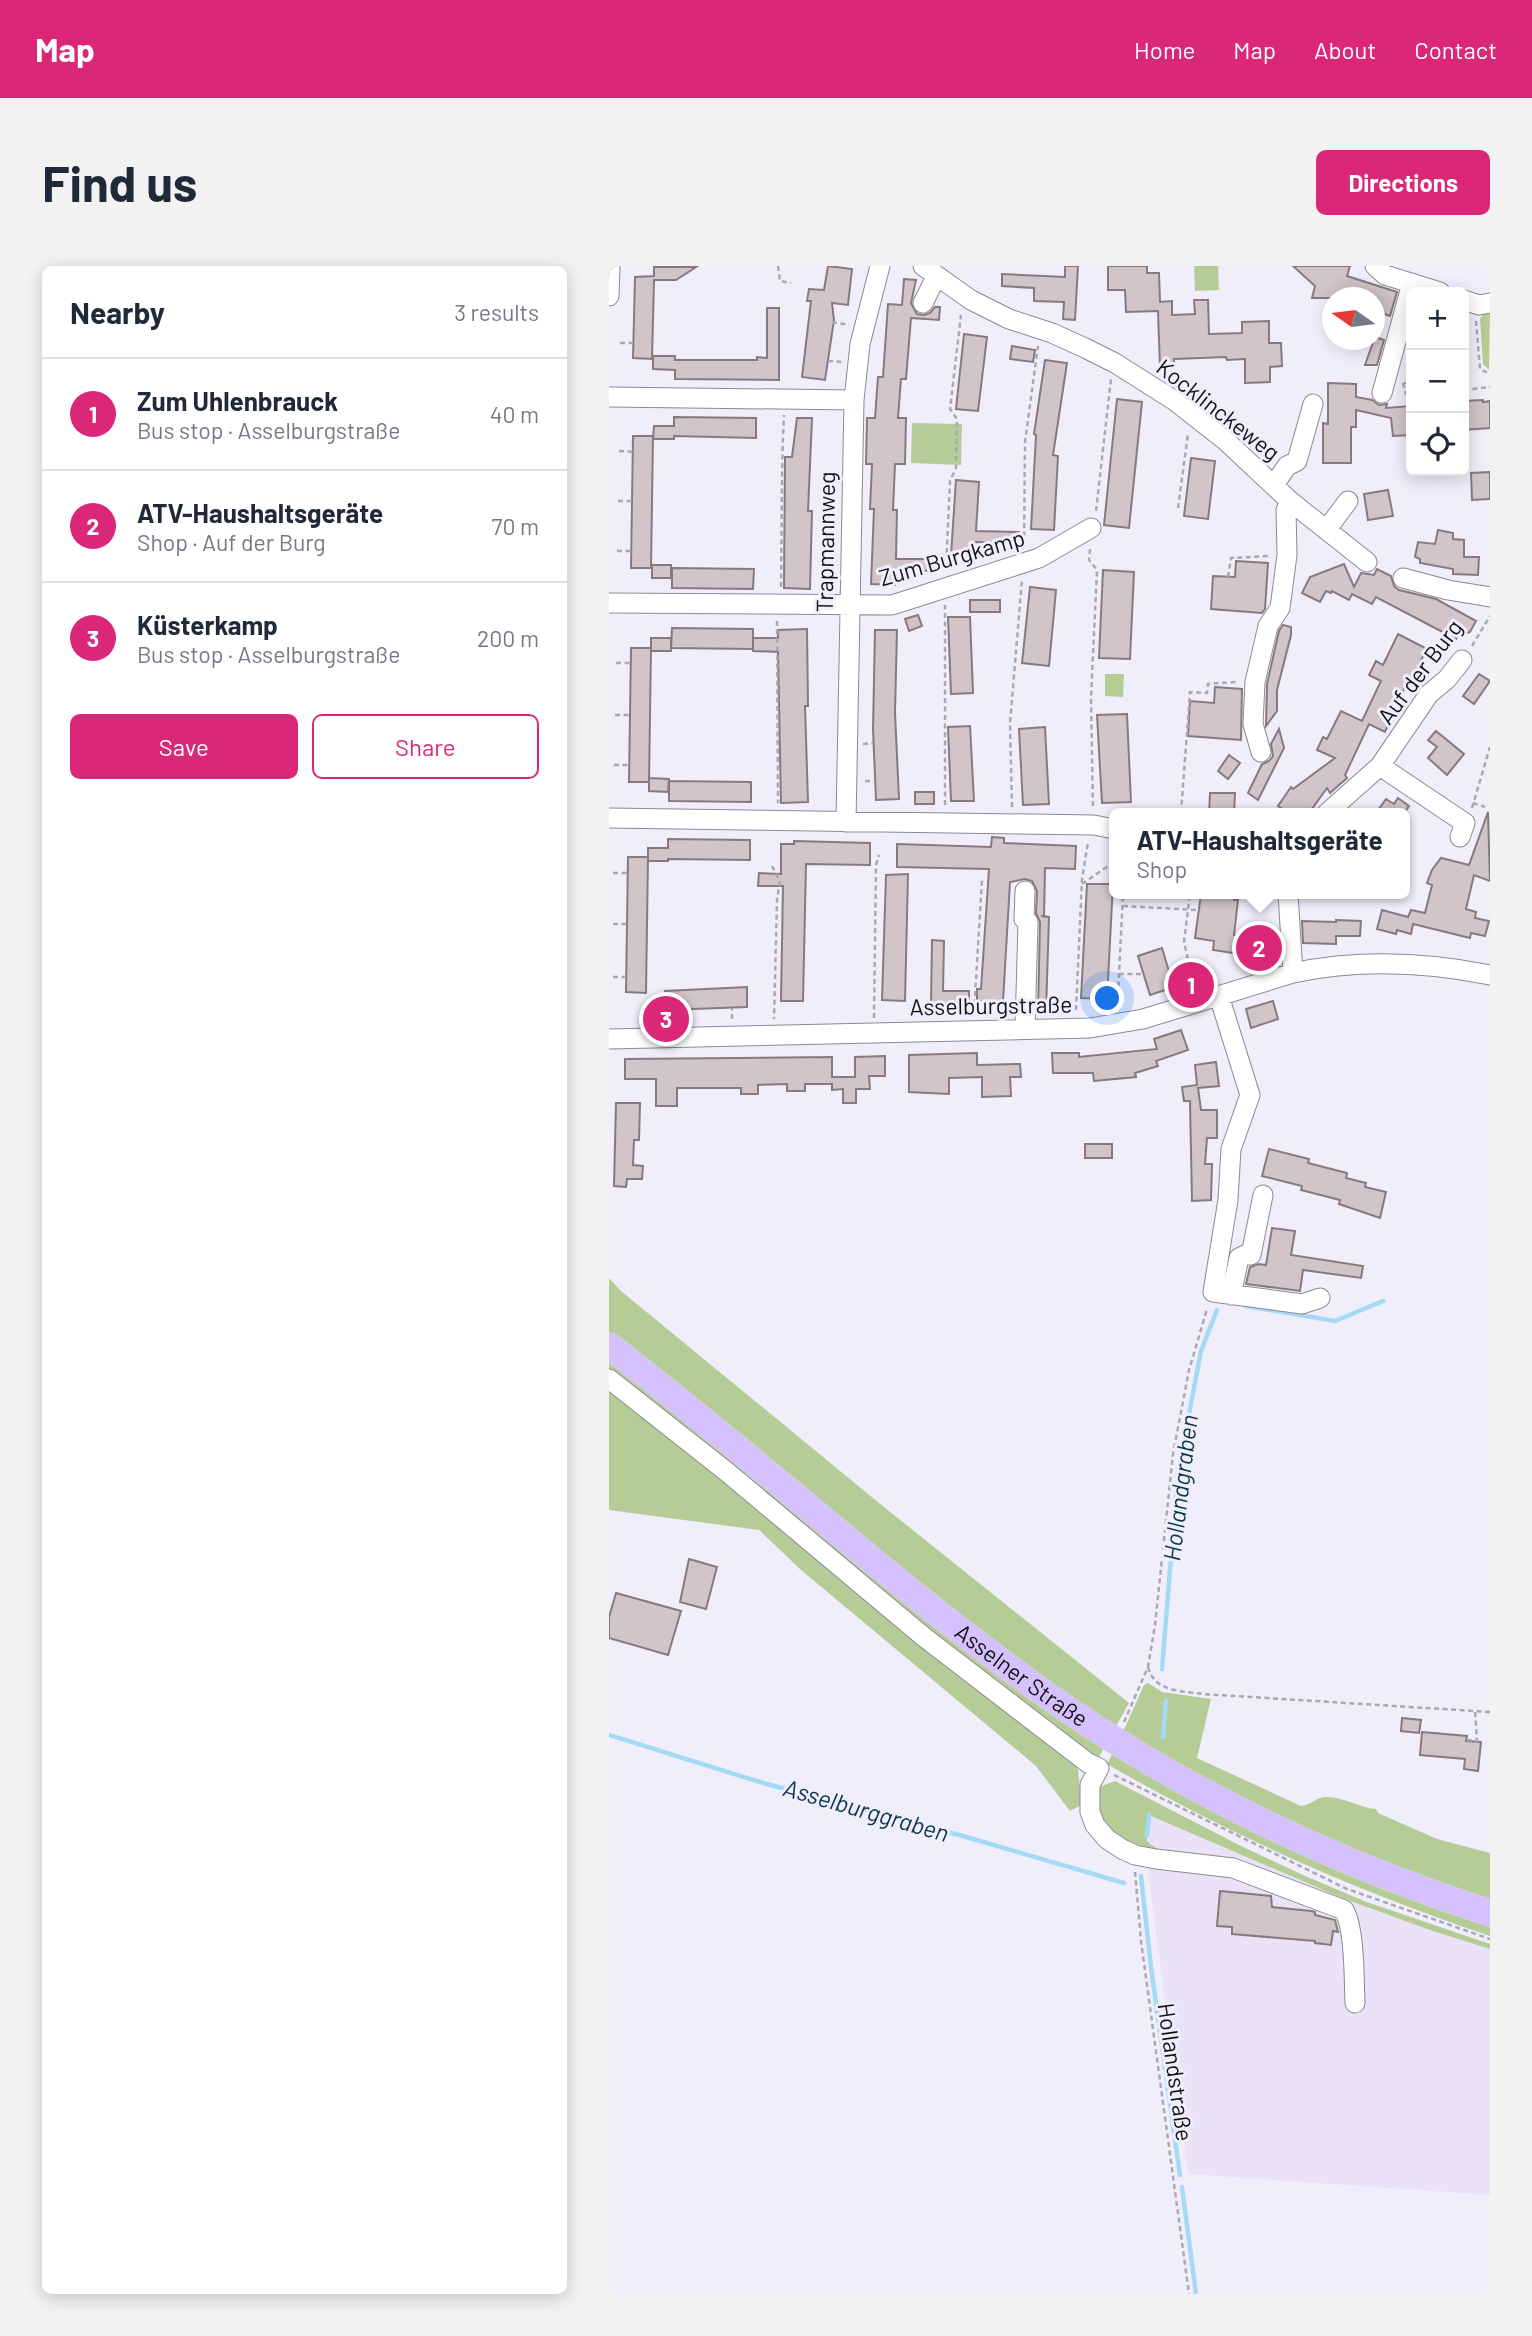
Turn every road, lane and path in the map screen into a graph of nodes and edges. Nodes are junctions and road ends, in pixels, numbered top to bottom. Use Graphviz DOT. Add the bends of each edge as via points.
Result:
graph roads {
  1 [pos="610,266"];
  2 [pos="778,266"];
  3 [pos="880,266"];
  4 [pos="1375,266"];
  5 [pos="930,271"];
  6 [pos="791,283"];
  7 [pos="1412,283"];
  8 [pos="1424,287"];
  9 [pos="964,295"];
  10 [pos="609,296"];
  11 [pos="1478,302"];
  12 [pos="923,303"];
  13 [pos="832,322"];
  14 [pos="856,326"];
  15 [pos="619,343"];
  16 [pos="633,343"];
  17 [pos="828,361"];
  18 [pos="1112,362"];
  19 [pos="849,363"];
  20 [pos="1490,374"];
  21 [pos="1490,387"];
  22 [pos="1469,389"];
  23 [pos="1382,393"];
  24 [pos="609,397"];
  25 [pos="854,400"];
  26 [pos="1313,404"];
  27 [pos="1191,414"];
  28 [pos="618,451"];
  29 [pos="633,452"];
  30 [pos="1274,485"];
  31 [pos="618,501"];
  32 [pos="633,501"];
  33 [pos="1290,501"];
  34 [pos="1348,501"];
  35 [pos="1178,508"];
  36 [pos="1091,528"];
  37 [pos="1327,529"];
  38 [pos="617,551"];
  39 [pos="632,551"];
  40 [pos="1287,555"];
  41 [pos="1367,562"];
  42 [pos="1228,577"];
  43 [pos="1402,578"];
  44 [pos="945,588"];
  45 [pos="1490,597"];
  46 [pos="609,603"];
  47 [pos="850,605"];
  48 [pos="1490,616"];
  49 [pos="1462,660"];
  50 [pos="616,663"];
  51 [pos="631,663"];
  52 [pos="1255,681"];
  53 [pos="615,715"];
  54 [pos="631,715"];
  55 [pos="1490,747"];
  56 [pos="1261,752"];
  57 [pos="1488,758"];
  58 [pos="614,765"];
  59 [pos="629,765"];
  60 [pos="1380,766"];
  61 [pos="1482,774"];
  62 [pos="1490,777"];
  63 [pos="1473,803"];
  64 [pos="1485,807"];
  65 [pos="1181,808"];
  66 [pos="1333,808"];
  67 [pos="609,818"];
  68 [pos="846,822"];
  69 [pos="945,823"];
  70 [pos="1094,825"];
  71 [pos="1109,828"];
  72 [pos="1462,830"];
  73 [pos="879,855"];
  74 [pos="1109,865"];
  75 [pos="772,866"];
  76 [pos="613,873"];
  77 [pos="628,873"];
  78 [pos="982,880"];
  79 [pos="1082,884"];
  80 [pos="1025,891"];
  81 [pos="1123,899"];
  82 [pos="1189,899"];
  83 [pos="1288,899"];
  84 [pos="776,905"];
  85 [pos="783,905"];
  86 [pos="1122,906"];
  87 [pos="1188,909"];
  88 [pos="1197,910"];
  89 [pos="628,924"];
  90 [pos="613,925"];
  91 [pos="776,943"];
  92 [pos="782,943"];
  93 [pos="1188,959"];
  94 [pos="1293,973"];
  95 [pos="1119,974"];
  96 [pos="1145,974"];
  97 [pos="1490,975"];
  98 [pos="613,977"];
  99 [pos="627,977"];
  100 [pos="781,981"];
  101 [pos="775,982"];
  102 [pos="1118,995"];
  103 [pos="1219,996"];
  104 [pos="732,1008"];
  105 [pos="682,1010"];
  106 [pos="1076,1013"];
  107 [pos="974,1016"];
  108 [pos="874,1018"];
  109 [pos="774,1019"];
  110 [pos="682,1020"];
  111 [pos="732,1020"];
  112 [pos="1025,1029"];
  113 [pos="609,1039"];
  114 [pos="1263,1195"];
  115 [pos="1222,1294"];
  116 [pos="1320,1298"];
  117 [pos="609,1346"];
  118 [pos="609,1379"];
  119 [pos="1148,1667"];
  120 [pos="1475,1710"];
  121 [pos="1490,1712"];
  122 [pos="1115,1740"];
  123 [pos="1467,1740"];
  124 [pos="1135,1855"];
  125 [pos="1490,1913"];
  126 [pos="1355,2003"];
  127 [pos="1189,2294"];
  1 -- 10 [label="street"];
  2 -- 6 [label="path" via="780,281"];
  3 -- 25 [label="street, Trapmannweg" via="860,344"];
  4 -- 7 [label="street" via="1385,275"];
  5 -- 9 [label="street, Kocklinckeweg"];
  5 -- 12 [label="street"];
  7 -- 8 [label="street"];
  7 -- 23 [label="street"];
  9 -- 18 [label="street, Kocklinckeweg"];
  9 -- 44 [label="path" via="950,409 957,419 956,468 950,481"];
  11 -- 20 [label="path" via="1481,369"];
  13 -- 14 [label="path"];
  15 -- 16 [label="path"];
  17 -- 19 [label="path"];
  18 -- 27 [label="street, Kocklinckeweg"];
  18 -- 36 [label="path" via="1098,508"];
  21 -- 22 [label="path"];
  24 -- 25 [label="street"];
  25 -- 47 [label="street, Trapmannweg"];
  26 -- 30 [label="street" via="1297,461 1287,466"];
  27 -- 30 [label="street, Kocklinckeweg"];
  27 -- 35 [label="path"];
  28 -- 29 [label="path"];
  30 -- 33 [label="street, Kocklinckeweg"];
  31 -- 32 [label="path"];
  33 -- 37 [label="street, Kocklinckeweg"];
  33 -- 40 [label="street"];
  34 -- 37 [label="street"];
  36 -- 44 [label="street, Zum Burgkamp" via="1039,558"];
  36 -- 70 [label="path" via="1089,560 1097,570 1091,698"];
  37 -- 41 [label="street, Kocklinckeweg"];
  38 -- 39 [label="path"];
  40 -- 42 [label="path" via="1231,558"];
  40 -- 52 [label="street" via="1280,608 1268,626"];
  43 -- 45 [label="street"];
  44 -- 47 [label="street, Zum Burgkamp" via="892,605"];
  44 -- 69 [label="path"];
  46 -- 47 [label="street, Zum Burgkamp"];
  47 -- 68 [label="street, Trapmannweg"];
  48 -- 49 [label="path, Auf der Burg"];
  49 -- 60 [label="street, Auf der Burg" via="1429,694"];
  50 -- 51 [label="path"];
  52 -- 56 [label="street" via="1254,724"];
  52 -- 65 [label="path" via="1208,684 1207,693 1190,692"];
  53 -- 54 [label="path"];
  55 -- 57 [label="path"];
  57 -- 61 [label="path"];
  58 -- 59 [label="path"];
  60 -- 66 [label="street, Auf der Burg"];
  60 -- 72 [label="street"];
  61 -- 62 [label="path"];
  61 -- 63 [label="path"];
  63 -- 64 [label="path"];
  63 -- 72 [label="path"];
  67 -- 68 [label="street"];
  68 -- 69 [label="street"];
  69 -- 70 [label="street"];
  70 -- 71 [label="street"];
  70 -- 79 [label="path"];
  73 -- 108 [label="path"];
  74 -- 79 [label="path"];
  75 -- 84 [label="path" via="780,881"];
  76 -- 77 [label="path"];
  78 -- 107 [label="path"];
  79 -- 106 [label="path"];
  80 -- 112 [label="street"];
  81 -- 86 [label="path"];
  82 -- 87 [label="path"];
  83 -- 94 [label="street"];
  84 -- 85 [label="path"];
  84 -- 91 [label="path"];
  86 -- 87 [label="path"];
  86 -- 95 [label="path"];
  87 -- 88 [label="path"];
  87 -- 93 [label="path" via="1184,942"];
  89 -- 90 [label="path"];
  91 -- 92 [label="path"];
  91 -- 101 [label="path"];
  94 -- 97 [label="street, Asselburgstraße" via="1369,963"];
  94 -- 103 [label="street, Asselburgstraße"];
  95 -- 96 [label="path"];
  95 -- 102 [label="path"];
  98 -- 99 [label="path"];
  100 -- 101 [label="path"];
  101 -- 109 [label="path"];
  103 -- 112 [label="street, Asselburgstraße" via="1090,1028"];
  103 -- 115 [label="street" via="1249,1095 1231,1149"];
  104 -- 111 [label="path"];
  105 -- 110 [label="path"];
  112 -- 113 [label="street, Asselburgstraße"];
  114 -- 115 [label="street" via="1251,1255 1239,1258"];
  115 -- 116 [label="street" via="1302,1304"];
  115 -- 119 [label="path" via="1189,1370 1174,1443"];
  117 -- 122 [label="main road, Asselner Straße" via="953,1626"];
  118 -- 124 [label="street" via="924,1637 1098,1768 1090,1785 1095,1825 1107,1839"];
  119 -- 120 [label="path" via="1162,1687 1203,1694"];
  119 -- 122 [label="path"];
  120 -- 121 [label="path"];
  120 -- 123 [label="path" via="1477,1741"];
  122 -- 125 [label="main road, Asselner Straße" via="1298,1838"];
  124 -- 126 [label="street" via="1233,1868 1344,1910 1350,1929"];
  124 -- 127 [label="path, Hollandstraße" via="1140,1941"];
}
